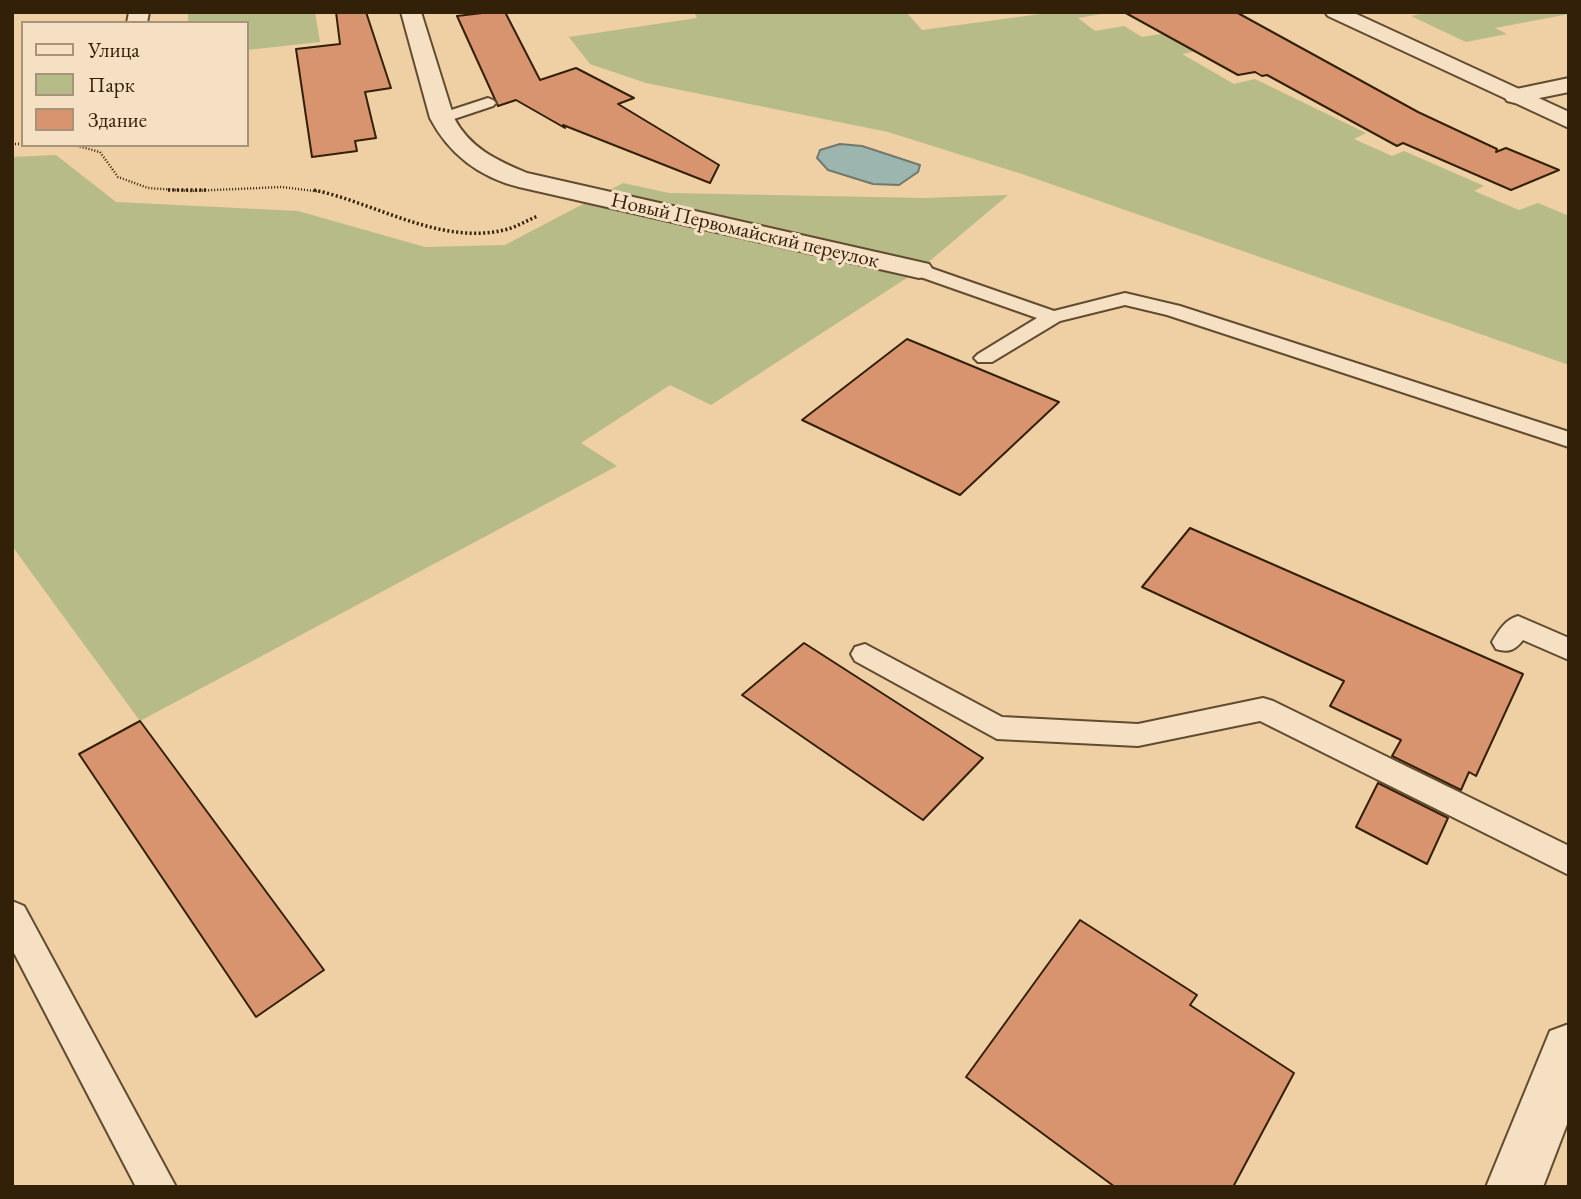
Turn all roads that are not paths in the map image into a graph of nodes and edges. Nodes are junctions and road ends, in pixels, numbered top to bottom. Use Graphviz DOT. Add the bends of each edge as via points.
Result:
graph roads {
  1 [pos="411,12"];
  2 [pos="1335,12"];
  3 [pos="1569,85"];
  4 [pos="1515,96"];
  5 [pos="488,103"];
  6 [pos="442,118"];
  7 [pos="1569,121"];
  8 [pos="919,270"];
  9 [pos="1053,317"];
  10 [pos="985,358"];
  11 [pos="1569,440"];
  12 [pos="1506,642"];
  13 [pos="1569,650"];
  14 [pos="865,654"];
  15 [pos="1569,861"];
  16 [pos="12,916"];
  17 [pos="1569,1049"];
  18 [pos="157,1187"];
  19 [pos="1514,1187"];
  1 -- 6 [label="street, Новый Первомайский переулок"];
  2 -- 4 [label="street"];
  3 -- 4 [label="street"];
  4 -- 7 [label="street"];
  5 -- 6 [label="lane"];
  6 -- 8 [label="street, Новый Первомайский переулок" via="464,152 519,179"];
  8 -- 9 [label="lane, Новый Первомайский переулок"];
  9 -- 10 [label="lane"];
  9 -- 11 [label="lane" via="1125,299 1173,310"];
  12 -- 13 [label="lane" via="1518,626"];
  14 -- 15 [label="lane" via="997,728 1138,735 1263,709"];
  16 -- 18 [label="lane"];
  17 -- 19 [label="street"];
}
